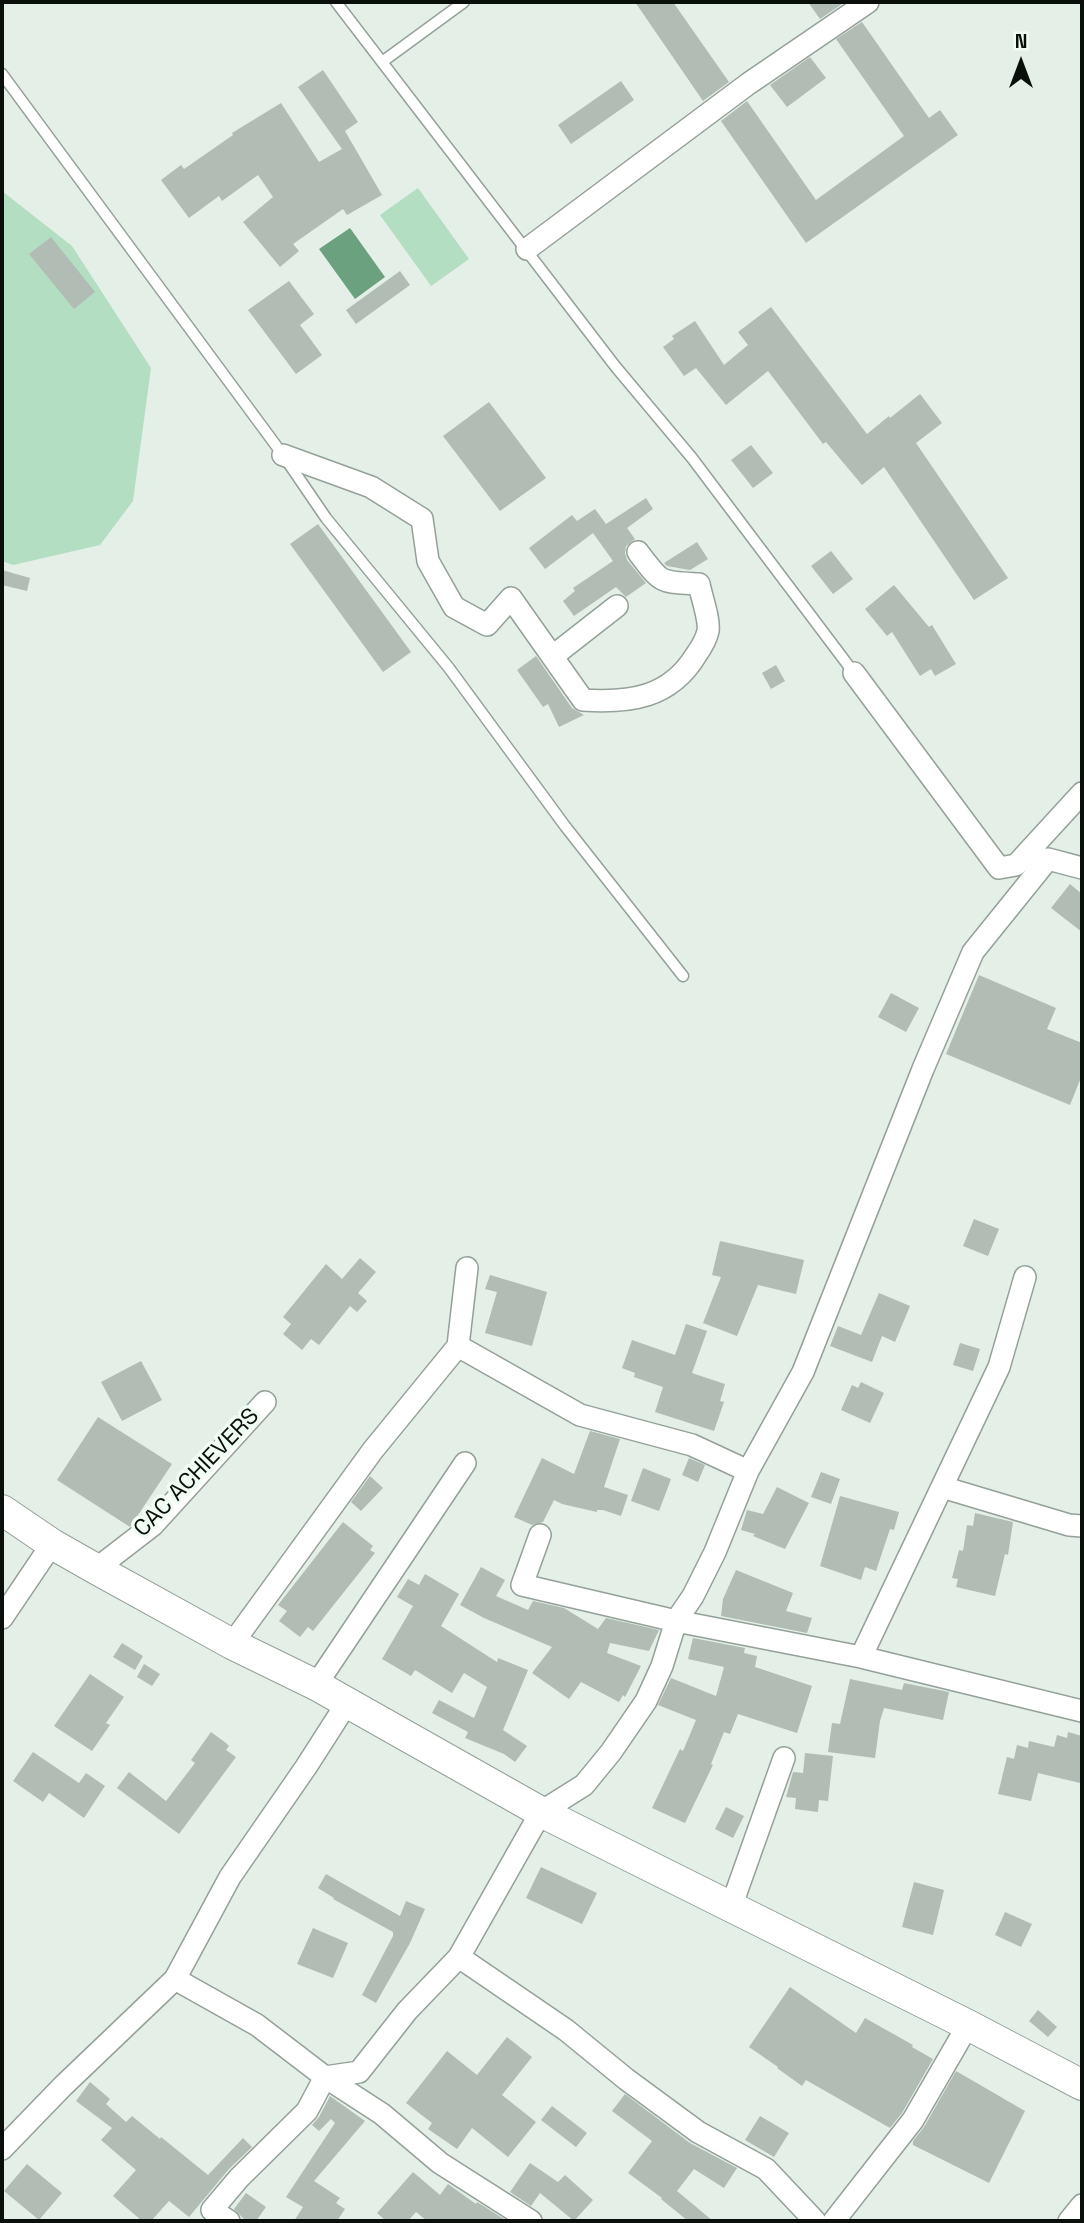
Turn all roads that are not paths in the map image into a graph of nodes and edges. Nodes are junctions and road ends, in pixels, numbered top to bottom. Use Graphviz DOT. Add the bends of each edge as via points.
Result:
graph roads {
  1 [pos="336,2"];
  2 [pos="464,2"];
  3 [pos="868,2"];
  4 [pos="382,62"];
  5 [pos="2,74"];
  6 [pos="527,249"];
  7 [pos="283,455"];
  8 [pos="638,552"];
  9 [pos="618,606"];
  10 [pos="553,656"];
  11 [pos="854,673"];
  12 [pos="1082,793"];
  13 [pos="1082,868"];
  14 [pos="683,976"];
  15 [pos="467,1268"];
  16 [pos="1025,1277"];
  17 [pos="458,1346"];
  18 [pos="265,1402"];
  19 [pos="465,1463"];
  20 [pos="748,1471"];
  21 [pos="942,1487"];
  22 [pos="2,1510"];
  23 [pos="1082,1526"];
  24 [pos="540,1535"];
  25 [pos="52,1544"];
  26 [pos="96,1569"];
  27 [pos="2,1618"];
  28 [pos="676,1621"];
  29 [pos="232,1644"];
  30 [pos="861,1657"];
  31 [pos="316,1685"];
  32 [pos="347,1703"];
  33 [pos="1082,1711"];
  34 [pos="783,1758"];
  35 [pos="541,1812"];
  36 [pos="731,1907"];
  37 [pos="459,1957"];
  38 [pos="175,1979"];
  39 [pos="968,2025"];
  40 [pos="326,2077"];
  41 [pos="1082,2085"];
  42 [pos="2,2149"];
  43 [pos="1082,2205"];
  44 [pos="213,2217"];
  45 [pos="812,2218"];
  46 [pos="836,2219"];
  47 [pos="531,2221"];
  48 [pos="1069,2221"];
  1 -- 4 [label="lane"];
  2 -- 4 [label="lane"];
  3 -- 6 [label="street" via="748,84"];
  4 -- 6 [label="lane"];
  5 -- 7 [label="lane"];
  6 -- 11 [label="lane"];
  7 -- 10 [label="street" via="371,487 422,519 428,561 454,607 487,625 511,598"];
  7 -- 14 [label="lane" via="326,518 449,668"];
  8 -- 10 [label="street" via="658,578 699,584 709,628 690,666 670,685 640,697 583,701"];
  9 -- 10 [label="street"];
  11 -- 12 [label="street" via="999,868 1016,864"];
  13 -- 20 [label="street" via="1048,859 973,952 803,1372"];
  15 -- 17 [label="street"];
  16 -- 21 [label="street" via="999,1367"];
  17 -- 20 [label="street" via="580,1415 692,1446"];
  17 -- 29 [label="street" via="373,1450"];
  18 -- 26 [label="street, CAC ACHIEVERS" via="153,1525"];
  19 -- 31 [label="street"];
  20 -- 28 [label="street" via="715,1552"];
  21 -- 23 [label="street"];
  21 -- 30 [label="street"];
  22 -- 25 [label="street"];
  24 -- 28 [label="street" via="522,1585"];
  25 -- 26 [label="street"];
  25 -- 27 [label="street"];
  26 -- 29 [label="street"];
  28 -- 30 [label="street"];
  28 -- 35 [label="street" via="646,1701 611,1752 584,1785"];
  29 -- 31 [label="street"];
  30 -- 33 [label="street"];
  31 -- 32 [label="street"];
  32 -- 35 [label="street"];
  32 -- 38 [label="street" via="230,1877"];
  34 -- 36 [label="street"];
  35 -- 36 [label="street"];
  35 -- 37 [label="street"];
  36 -- 39 [label="street"];
  37 -- 40 [label="street" via="407,2011 359,2072"];
  37 -- 45 [label="street" via="566,2030 698,2132 766,2169"];
  38 -- 40 [label="street" via="257,2025"];
  38 -- 42 [label="street"];
  39 -- 41 [label="street"];
  39 -- 46 [label="street" via="913,2120"];
  40 -- 44 [label="street" via="307,2111 239,2178"];
  40 -- 47 [label="street" via="382,2114 440,2163"];
  43 -- 48 [label="street"];
  45 -- 46 [label="street"];
}
